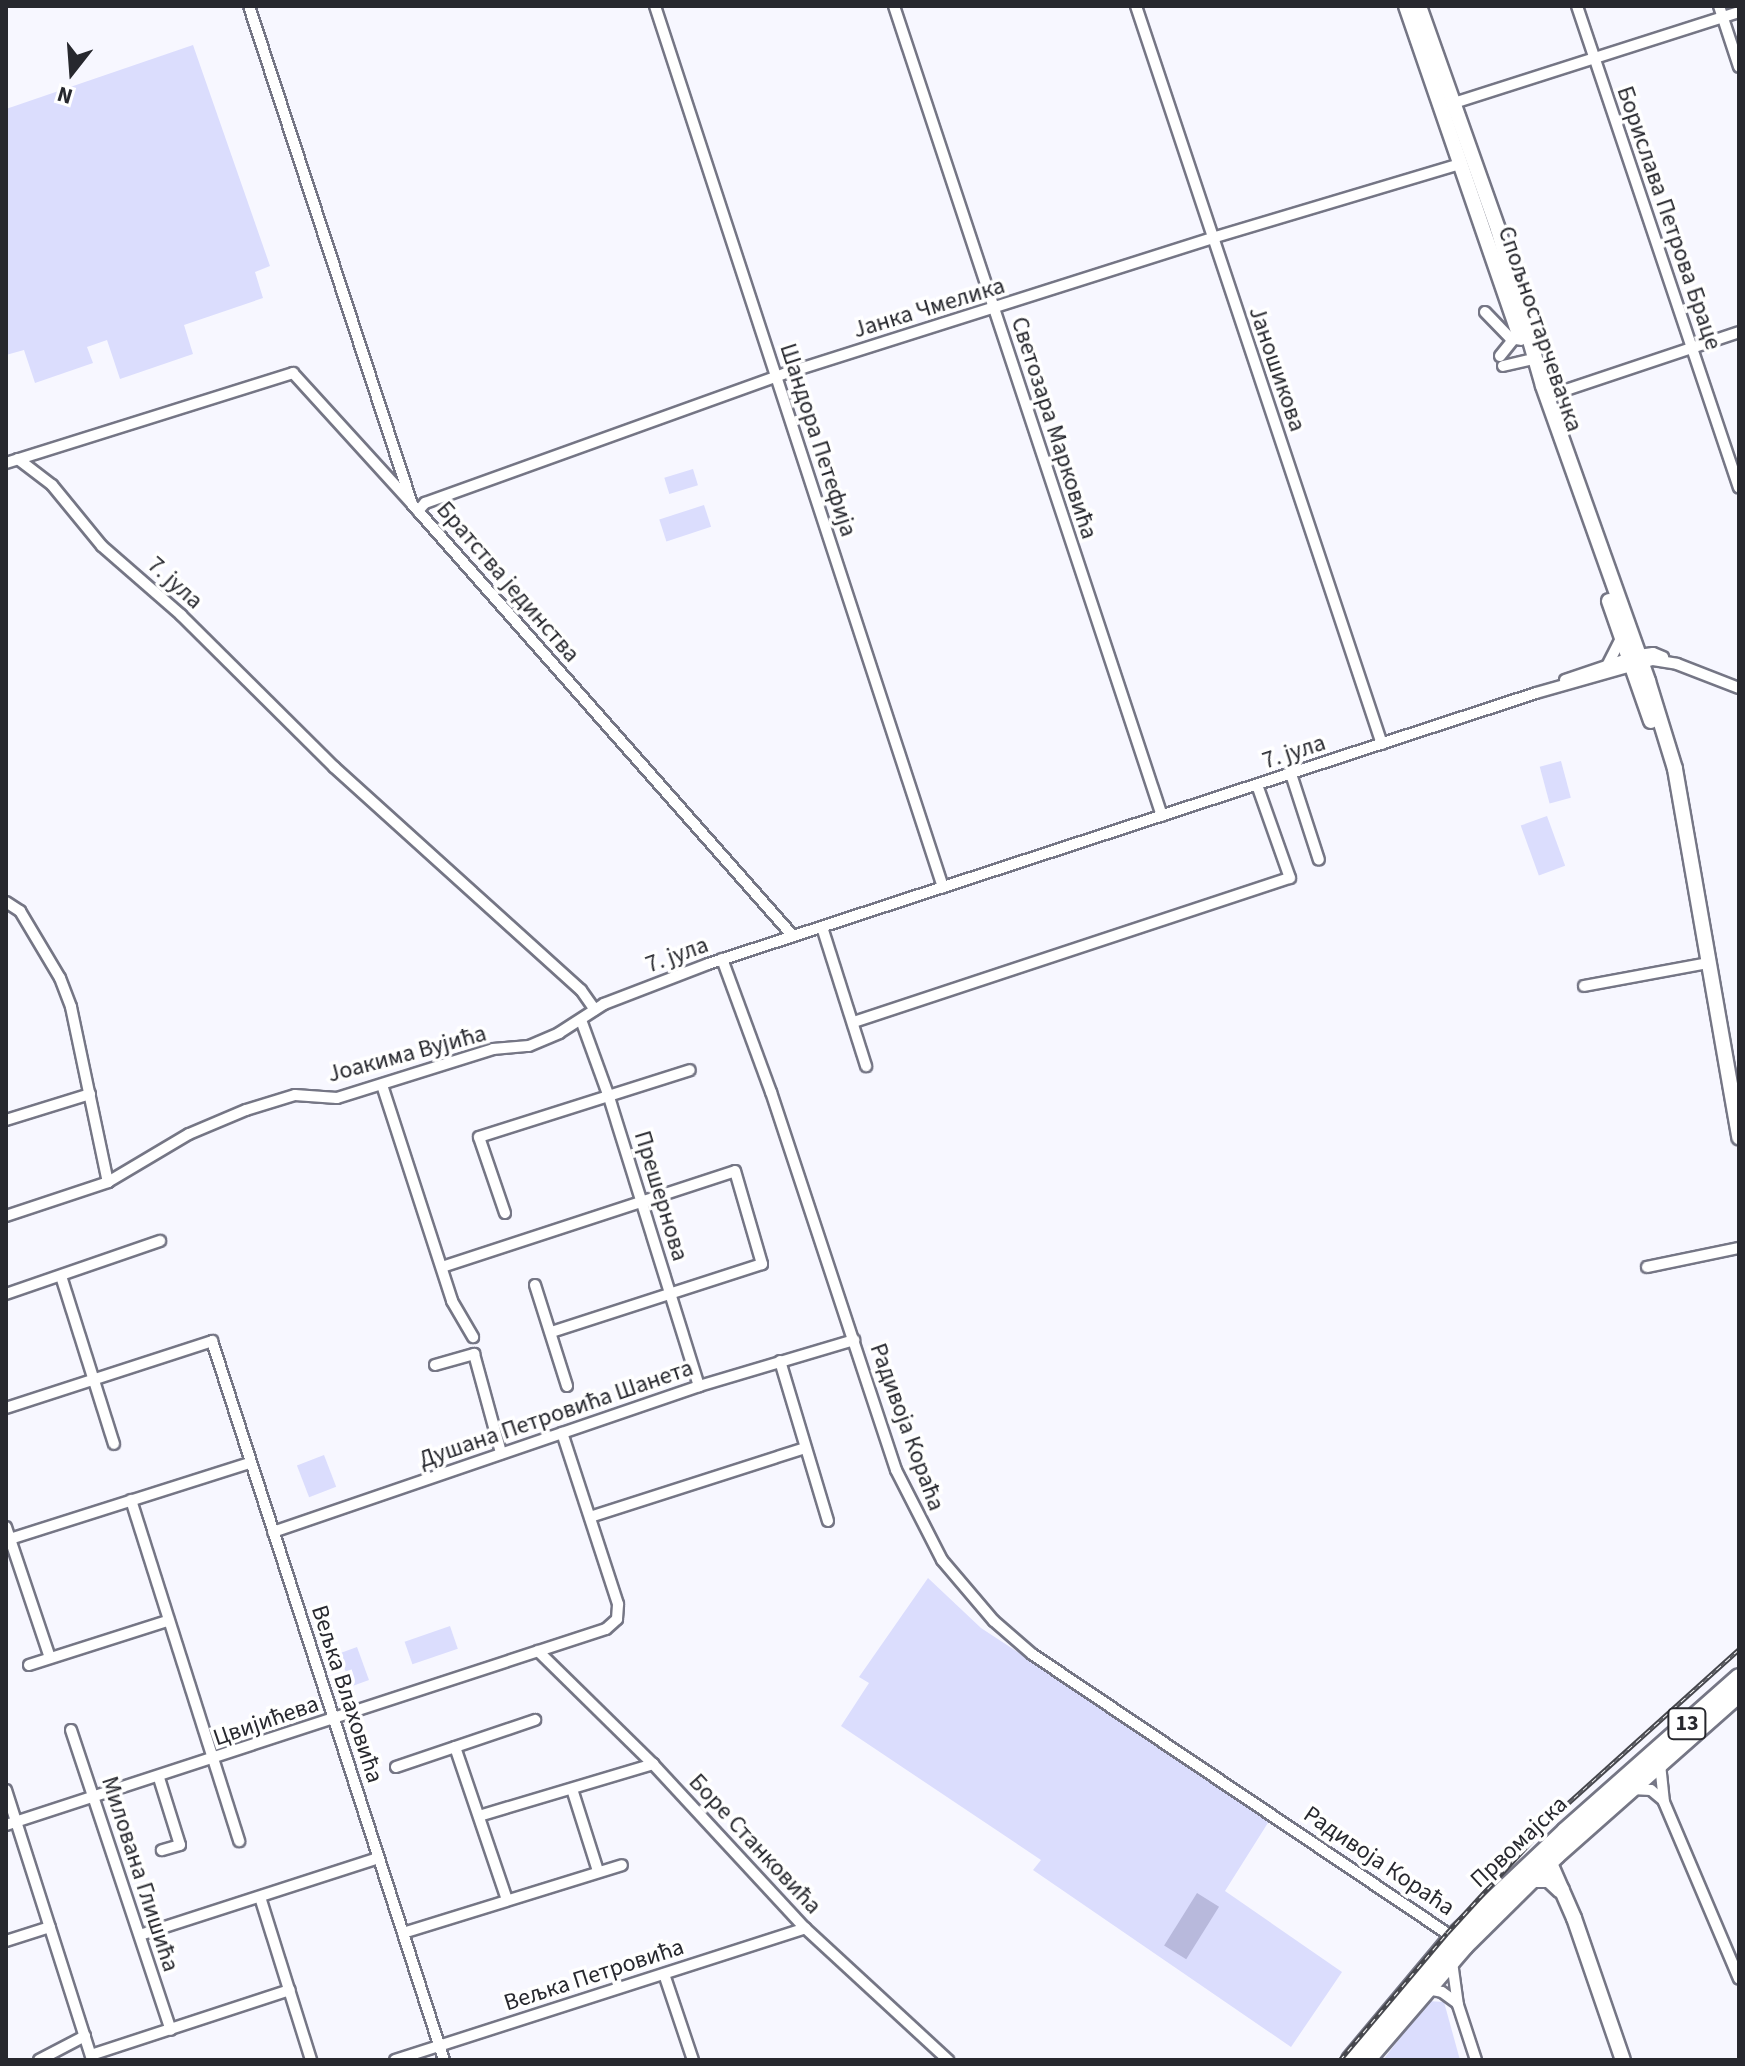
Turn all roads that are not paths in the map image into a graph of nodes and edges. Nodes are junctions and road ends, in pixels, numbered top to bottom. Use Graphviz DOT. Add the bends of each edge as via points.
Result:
graph roads {
  1 [pos="249,6"];
  2 [pos="655,6"];
  3 [pos="894,6"];
  4 [pos="1136,6"];
  5 [pos="1406,6"];
  6 [pos="1419,6"];
  7 [pos="1577,6"];
  8 [pos="1721,12"];
  9 [pos="1739,12"];
  10 [pos="1594,58"];
  11 [pos="1739,67"];
  12 [pos="1454,103"];
  13 [pos="1460,164"];
  14 [pos="1212,238"];
  15 [pos="993,308"];
  16 [pos="1485,312"];
  17 [pos="1739,332"];
  18 [pos="1517,340"];
  19 [pos="1692,349"];
  20 [pos="1528,360"];
  21 [pos="777,377"];
  22 [pos="1548,396"];
  23 [pos="18,459"];
  24 [pos="6,463"];
  25 [pos="1739,488"];
  26 [pos="415,507"];
  27 [pos="1621,638"];
  28 [pos="1635,661"];
  29 [pos="1664,661"];
  30 [pos="1607,666"];
  31 [pos="1647,678"];
  32 [pos="1739,688"];
  33 [pos="1536,693"];
  34 [pos="1382,744"];
  35 [pos="1291,774"];
  36 [pos="1674,780"];
  37 [pos="1257,785"];
  38 [pos="1162,816"];
  39 [pos="1319,860"];
  40 [pos="943,887"];
  41 [pos="6,902"];
  42 [pos="822,927"];
  43 [pos="793,936"];
  44 [pos="722,959"];
  45 [pos="1708,963"];
  46 [pos="1584,986"];
  47 [pos="595,1010"];
  48 [pos="581,1020"];
  49 [pos="854,1022"];
  50 [pos="866,1066"];
  51 [pos="690,1070"];
  52 [pos="382,1085"];
  53 [pos="90,1094"];
  54 [pos="608,1094"];
  55 [pos="6,1120"];
  56 [pos="1739,1137"];
  57 [pos="108,1182"];
  58 [pos="642,1202"];
  59 [pos="505,1213"];
  60 [pos="6,1216"];
  61 [pos="160,1241"];
  62 [pos="1739,1248"];
  63 [pos="442,1267"];
  64 [pos="1647,1267"];
  65 [pos="61,1276"];
  66 [pos="535,1285"];
  67 [pos="670,1293"];
  68 [pos="6,1294"];
  69 [pos="551,1332"];
  70 [pos="473,1337"];
  71 [pos="854,1340"];
  72 [pos="780,1361"];
  73 [pos="435,1365"];
  74 [pos="93,1379"];
  75 [pos="567,1386"];
  76 [pos="699,1386"];
  77 [pos="6,1408"];
  78 [pos="562,1433"];
  79 [pos="114,1444"];
  80 [pos="805,1448"];
  81 [pos="501,1453"];
  82 [pos="250,1463"];
  83 [pos="131,1500"];
  84 [pos="590,1517"];
  85 [pos="828,1521"];
  86 [pos="6,1527"];
  87 [pos="273,1532"];
  88 [pos="10,1539"];
  89 [pos="167,1621"];
  90 [pos="538,1651"];
  91 [pos="50,1658"];
  92 [pos="29,1665"];
  93 [pos="1739,1677"];
  94 [pos="1739,1694"];
  95 [pos="335,1719"];
  96 [pos="535,1720"];
  97 [pos="71,1730"];
  98 [pos="455,1747"];
  99 [pos="211,1761"];
  100 [pos="653,1764"];
  101 [pos="1660,1764"];
  102 [pos="396,1767"];
  103 [pos="159,1778"];
  104 [pos="572,1789"];
  105 [pos="1632,1789"];
  106 [pos="6,1790"];
  107 [pos="94,1799"];
  108 [pos="1664,1802"];
  109 [pos="479,1816"];
  110 [pos="11,1824"];
  111 [pos="239,1841"];
  112 [pos="162,1850"];
  113 [pos="1551,1853"];
  114 [pos="378,1858"];
  115 [pos="622,1865"];
  116 [pos="598,1871"];
  117 [pos="1533,1879"];
  118 [pos="1561,1890"];
  119 [pos="260,1897"];
  120 [pos="507,1900"];
  121 [pos="1574,1918"];
  122 [pos="50,1927"];
  123 [pos="805,1928"];
  124 [pos="403,1933"];
  125 [pos="140,1935"];
  126 [pos="6,1941"];
  127 [pos="1459,1942"];
  128 [pos="1452,1960"];
  129 [pos="664,1974"];
  130 [pos="1739,1979"];
  131 [pos="1427,1989"];
  132 [pos="290,1990"];
  133 [pos="1458,2005"];
  134 [pos="171,2030"];
  135 [pos="85,2036"];
  136 [pos="439,2046"];
  137 [pos="91,2058"];
  138 [pos="39,2060"];
  139 [pos="311,2060"];
  140 [pos="395,2060"];
  141 [pos="444,2060"];
  142 [pos="693,2060"];
  143 [pos="948,2060"];
  144 [pos="1350,2060"];
  145 [pos="1367,2060"];
  146 [pos="1476,2060"];
  147 [pos="1623,2060"];
  1 -- 26 [label="street, Братства јединства"];
  2 -- 21 [label="street, Шандора Петефија"];
  3 -- 15 [label="street, Светозара Марковића"];
  4 -- 14 [label="street, Јаношикова"];
  5 -- 13 [label="street, Спољностарчевачка"];
  6 -- 12 [label="street, Спољностарчевачка"];
  7 -- 10 [label="street, Борислава Петрова Браце"];
  8 -- 9 [label="street"];
  8 -- 10 [label="street"];
  8 -- 11 [label="street"];
  10 -- 12 [label="street"];
  10 -- 19 [label="street, Борислава Петрова Браце"];
  12 -- 22 [label="street, Спољностарчевачка"];
  13 -- 14 [label="street, Јанка Чмелика"];
  13 -- 18 [label="street, Спољностарчевачка"];
  14 -- 15 [label="street, Јанка Чмелика"];
  14 -- 34 [label="street, Јаношикова"];
  15 -- 21 [label="street, Јанка Чмелика"];
  15 -- 38 [label="street, Светозара Марковића"];
  16 -- 18 [label="street"];
  17 -- 19 [label="street"];
  18 -- 20 [label="street, Спољностарчевачка"];
  18 -- 20 [label="street" via="1501,361"];
  19 -- 22 [label="street"];
  19 -- 25 [label="street, Борислава Петрова Браце"];
  20 -- 27 [label="street, Спољностарчевачка"];
  21 -- 26 [label="street, Јанка Чмелика"];
  21 -- 40 [label="street, Шандора Петефија"];
  22 -- 28 [label="street, Спољностарчевачка"];
  23 -- 24 [label="street"];
  23 -- 26 [label="street" via="293,373"];
  23 -- 47 [label="street, 7. јула" via="52,485 102,546 181,615 334,767 581,990"];
  26 -- 43 [label="street, Братства јединства"];
  27 -- 28 [label="street, Спољностарчевачка"];
  27 -- 30 [label="street"];
  28 -- 29 [label="street" via="1657,654"];
  28 -- 30 [label="street, 7. јула"];
  28 -- 31 [label="street"];
  28 -- 33 [label="street, 7. јула"];
  28 -- 36 [label="street"];
  29 -- 31 [label="street"];
  29 -- 32 [label="street"];
  30 -- 33 [label="street, 7. јула"];
  31 -- 36 [label="street"];
  33 -- 34 [label="street, 7. јула"];
  34 -- 35 [label="street, 7. јула"];
  35 -- 37 [label="street, 7. јула"];
  35 -- 39 [label="street"];
  36 -- 45 [label="street"];
  37 -- 38 [label="street, 7. јула"];
  37 -- 49 [label="street" via="1290,878"];
  38 -- 40 [label="street, 7. јула"];
  40 -- 42 [label="street, 7. јула"];
  41 -- 53 [label="street" via="20,911 60,978"];
  42 -- 43 [label="street, 7. јула"];
  42 -- 49 [label="street"];
  43 -- 44 [label="street, 7. јула"];
  44 -- 47 [label="street, 7. јула"];
  44 -- 71 [label="street, Радивоја Кораћа"];
  45 -- 46 [label="street"];
  45 -- 56 [label="street"];
  47 -- 48 [label="street, Јоакима Вујића"];
  48 -- 52 [label="street, Јоакима Вујића" via="529,1046 493,1049"];
  48 -- 54 [label="street, Прешернова"];
  49 -- 50 [label="street"];
  51 -- 54 [label="street"];
  52 -- 57 [label="street, Јоакима Вујића" via="337,1098 295,1095 246,1110 189,1134"];
  52 -- 63 [label="street"];
  53 -- 55 [label="street"];
  53 -- 57 [label="street"];
  54 -- 58 [label="street, Прешернова"];
  54 -- 59 [label="street" via="479,1137"];
  57 -- 60 [label="street, Јоакима Вујића"];
  58 -- 63 [label="street"];
  58 -- 67 [label="street, Прешернова"];
  58 -- 67 [label="street" via="735,1171 762,1264"];
  61 -- 65 [label="street"];
  62 -- 64 [label="street"];
  63 -- 70 [label="street" via="452,1301"];
  65 -- 68 [label="street"];
  65 -- 74 [label="street"];
  66 -- 69 [label="street"];
  67 -- 69 [label="street"];
  67 -- 76 [label="street, Прешернова"];
  69 -- 75 [label="street"];
  71 -- 72 [label="street, Душана Петровића Шанета"];
  71 -- 127 [label="street, Радивоја Кораћа" via="896,1470 923,1528 957,1580 994,1621 1113,1711 1347,1862"];
  72 -- 76 [label="street, Душана Петровића Шанета"];
  72 -- 80 [label="street"];
  73 -- 81 [label="street" via="474,1354"];
  74 -- 77 [label="street"];
  74 -- 79 [label="street"];
  74 -- 82 [label="street, Вељка Влаховића" via="212,1341"];
  76 -- 78 [label="street, Душана Петровића Шанета"];
  78 -- 81 [label="street, Душана Петровића Шанета"];
  78 -- 84 [label="street"];
  80 -- 84 [label="street"];
  80 -- 85 [label="street"];
  81 -- 87 [label="street, Душана Петровића Шанета"];
  82 -- 83 [label="street"];
  82 -- 87 [label="street, Вељка Влаховића"];
  83 -- 88 [label="street"];
  83 -- 89 [label="street"];
  84 -- 90 [label="street, Цвијићева" via="618,1604 617,1619 606,1629"];
  86 -- 88 [label="street"];
  87 -- 95 [label="street, Вељка Влаховића"];
  88 -- 91 [label="street"];
  89 -- 91 [label="street"];
  89 -- 99 [label="street"];
  90 -- 95 [label="street, Цвијићева"];
  90 -- 100 [label="street, Боре Станковића"];
  91 -- 92 [label="street"];
  93 -- 113 [label="main road, Првомајска / 13"];
  94 -- 101 [label="main road, Првомајска / 13"];
  95 -- 99 [label="street, Цвијићева"];
  95 -- 114 [label="street, Вељка Влаховића"];
  96 -- 98 [label="street"];
  97 -- 107 [label="street, Милована Глишића"];
  98 -- 102 [label="street"];
  98 -- 109 [label="street"];
  99 -- 103 [label="street, Цвијићева"];
  99 -- 111 [label="street"];
  100 -- 104 [label="street"];
  100 -- 123 [label="street, Боре Станковића"];
  101 -- 105 [label="main road, Првомајска / 13"];
  101 -- 108 [label="street"];
  103 -- 107 [label="street, Цвијићева"];
  103 -- 112 [label="street" via="180,1845"];
  104 -- 109 [label="street"];
  104 -- 116 [label="street"];
  105 -- 108 [label="street" via="1651,1790"];
  105 -- 113 [label="main road, Првомајска / 13"];
  106 -- 110 [label="street"];
  107 -- 110 [label="street, Цвијићева"];
  107 -- 125 [label="street, Милована Глишића"];
  108 -- 130 [label="street"];
  109 -- 120 [label="street"];
  110 -- 122 [label="street"];
  113 -- 117 [label="main road, Првомајска / 13"];
  113 -- 118 [label="street"];
  113 -- 121 [label="street" via="1573,1901"];
  113 -- 127 [label="main road, Првомајска / 13"];
  114 -- 119 [label="street"];
  114 -- 124 [label="street, Вељка Влаховића"];
  115 -- 116 [label="street"];
  116 -- 120 [label="street"];
  117 -- 118 [label="main road" via="1549,1879"];
  117 -- 127 [label="main road, Првомајска / 13"];
  118 -- 121 [label="street"];
  119 -- 125 [label="street"];
  119 -- 132 [label="street"];
  120 -- 124 [label="street"];
  121 -- 147 [label="street"];
  122 -- 126 [label="street"];
  122 -- 135 [label="street"];
  123 -- 129 [label="street, Вељка Петровића"];
  123 -- 143 [label="street, Боре Станковића"];
  124 -- 136 [label="street, Вељка Влаховића"];
  125 -- 134 [label="street, Милована Глишића"];
  127 -- 128 [label="main road, Првомајска / 13"];
  127 -- 144 [label="main road, Првомајска / 13"];
  128 -- 131 [label="main road, Првомајска / 13"];
  128 -- 133 [label="street"];
  129 -- 136 [label="street, Вељка Петровића"];
  129 -- 142 [label="street"];
  131 -- 133 [label="street" via="1447,1994"];
  131 -- 145 [label="main road, Првомајска / 13"];
  132 -- 134 [label="street"];
  132 -- 139 [label="street"];
  133 -- 146 [label="street"];
  134 -- 137 [label="street"];
  135 -- 137 [label="street"];
  135 -- 138 [label="street"];
  136 -- 140 [label="street, Вељка Петровића"];
  136 -- 141 [label="street, Вељка Влаховића"];
}
